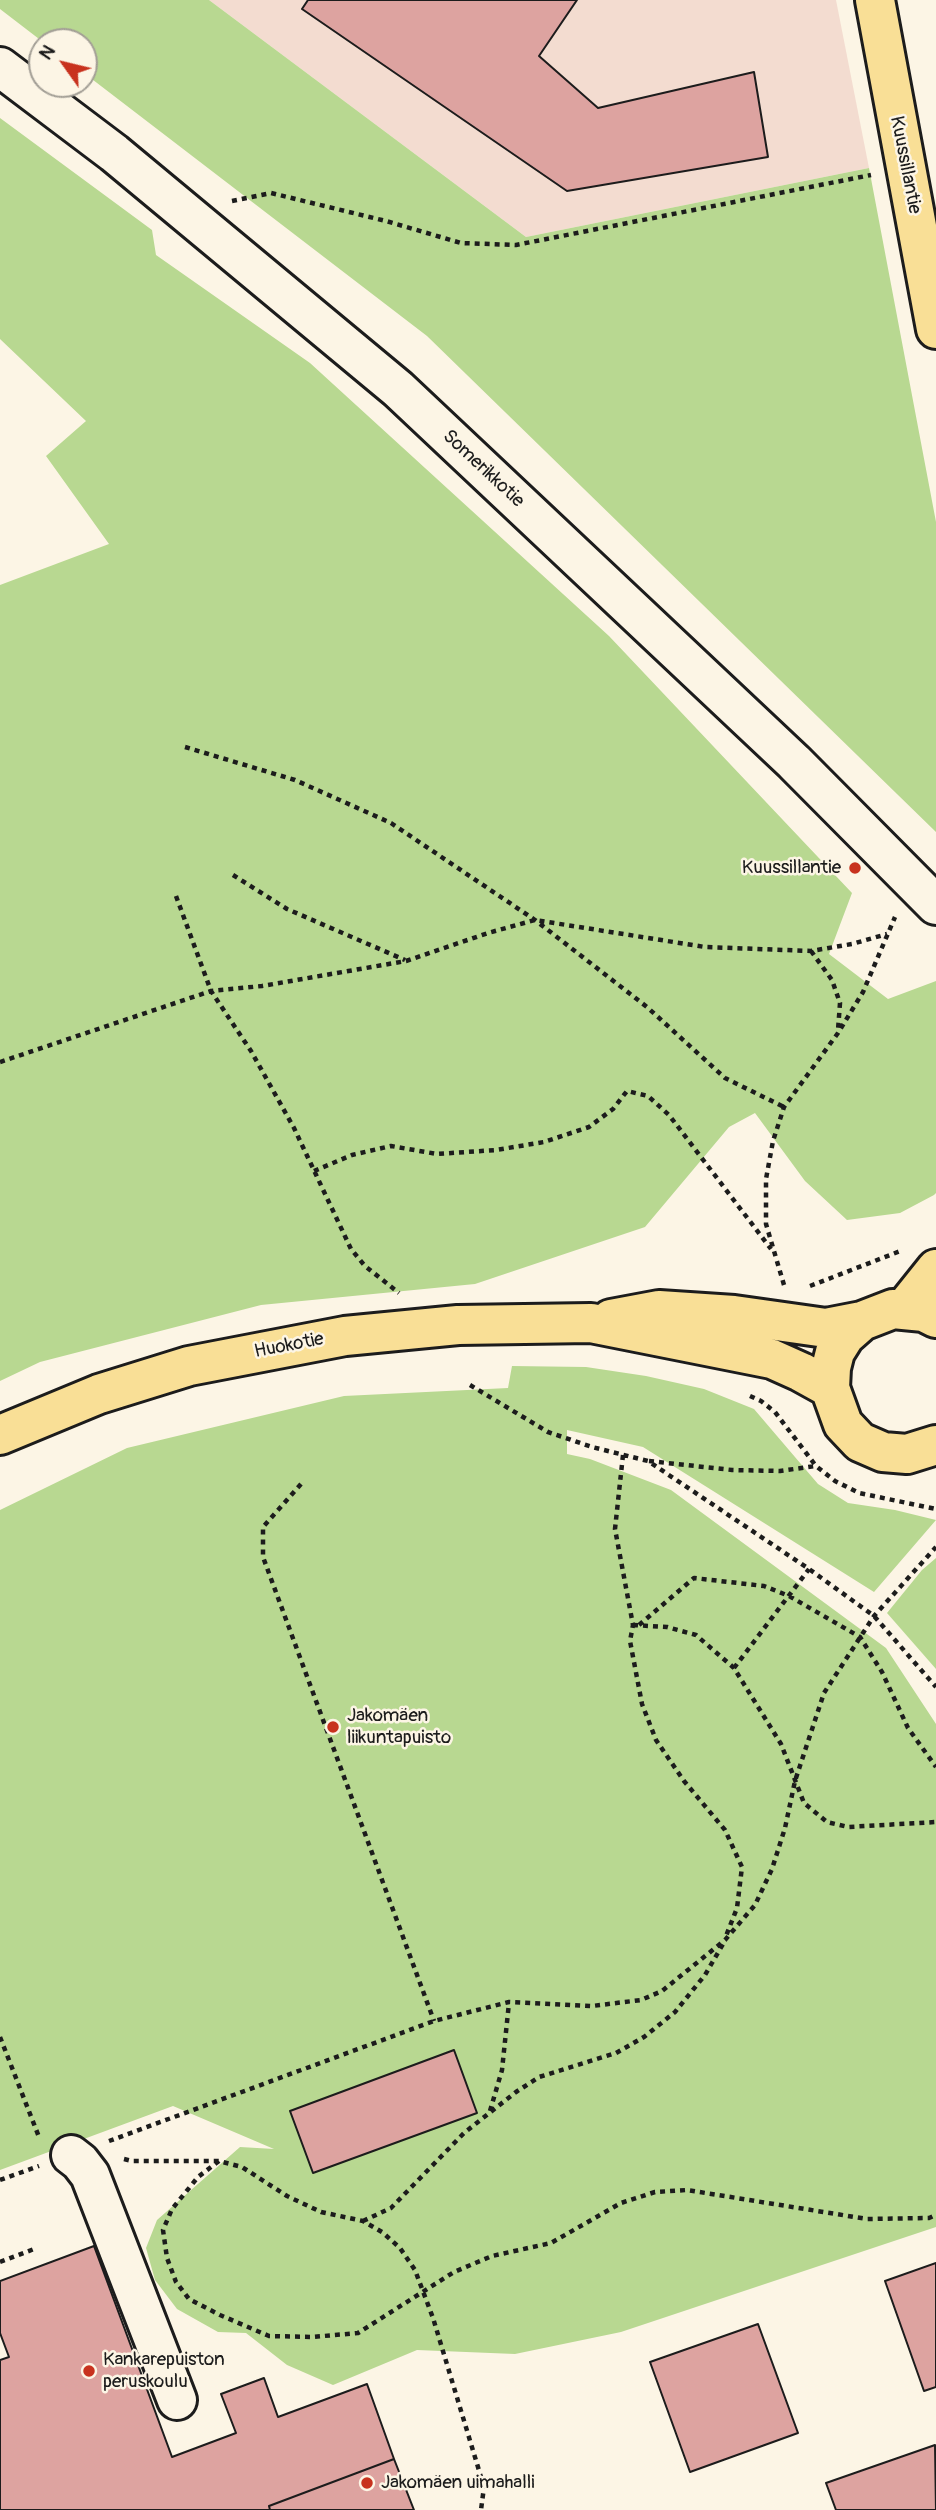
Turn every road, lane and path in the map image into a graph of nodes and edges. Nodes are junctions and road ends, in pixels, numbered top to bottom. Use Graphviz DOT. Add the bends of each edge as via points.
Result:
graph roads {
  1 [pos="875,0"];
  2 [pos="0,67"];
  3 [pos="906,168"];
  4 [pos="197,222"];
  5 [pos="936,329"];
  6 [pos="185,747"];
  7 [pos="233,875"];
  8 [pos="176,895"];
  9 [pos="936,905"];
  10 [pos="895,917"];
  11 [pos="536,920"];
  12 [pos="887,934"];
  13 [pos="811,951"];
  14 [pos="406,961"];
  15 [pos="211,991"];
  16 [pos="838,1033"];
  17 [pos="0,1062"];
  18 [pos="784,1107"];
  19 [pos="314,1171"];
  20 [pos="774,1252"];
  21 [pos="923,1258"];
  22 [pos="784,1286"];
  23 [pos="804,1288"];
  24 [pos="404,1296"];
  25 [pos="920,1314"];
  26 [pos="862,1321"];
  27 [pos="591,1323"];
  28 [pos="470,1385"];
  29 [pos="830,1388"];
  30 [pos="742,1392"];
  31 [pos="0,1435"];
  32 [pos="934,1447"];
  33 [pos="624,1455"];
  34 [pos="648,1461"];
  35 [pos="816,1466"];
  36 [pos="301,1485"];
  37 [pos="936,1509"];
  38 [pos="936,1547"];
  39 [pos="808,1569"];
  40 [pos="789,1596"];
  41 [pos="874,1616"];
  42 [pos="635,1625"];
  43 [pos="860,1637"];
  44 [pos="734,1668"];
  45 [pos="936,1687"];
  46 [pos="936,1767"];
  47 [pos="795,1781"];
  48 [pos="936,1822"];
  49 [pos="725,1940"];
  50 [pos="509,2002"];
  51 [pos="434,2021"];
  52 [pos="0,2037"];
  53 [pos="490,2112"];
  54 [pos="186,2113"];
  55 [pos="55,2146"];
  56 [pos="121,2159"];
  57 [pos="219,2161"];
  58 [pos="936,2215"];
  59 [pos="363,2221"];
  60 [pos="34,2249"];
  61 [pos="0,2262"];
  62 [pos="423,2291"];
  63 [pos="177,2400"];
  64 [pos="481,2510"];
  1 -- 3 [label="main road, Kuussillantie"];
  2 -- 4 [label="street, Somerikkotie"];
  3 -- 4 [label="path" via="516,245 461,243 271,193 214,205"];
  3 -- 5 [label="main road, Kuussillantie"];
  4 -- 9 [label="street, Somerikkotie" via="398,389 776,745"];
  6 -- 11 [label="path" via="295,779 391,823"];
  7 -- 14 [label="path" via="287,909"];
  8 -- 15 [label="path"];
  10 -- 12 [label="path"];
  11 -- 13 [label="path" via="705,947"];
  11 -- 14 [label="path"];
  11 -- 18 [label="path" via="647,1007 725,1078"];
  12 -- 13 [label="path"];
  12 -- 16 [label="path" via="863,992"];
  13 -- 16 [label="path" via="832,980 840,1003"];
  14 -- 15 [label="path"];
  15 -- 17 [label="path"];
  15 -- 19 [label="path" via="251,1051"];
  16 -- 18 [label="path"];
  18 -- 20 [label="path" via="766,1179 766,1224"];
  19 -- 20 [label="path" via="391,1146 437,1154 544,1142 589,1127 627,1091 648,1096 669,1115"];
  19 -- 24 [label="path" via="351,1249"];
  20 -- 22 [label="path"];
  21 -- 23 [label="path"];
  21 -- 25 [label="main road"];
  25 -- 26 [label="main road, Huokotie" via="883,1312"];
  26 -- 27 [label="main road, Huokotie" via="826,1328 659,1310"];
  26 -- 29 [label="main road" via="835,1352"];
  27 -- 29 [label="main road, Huokotie" via="772,1359"];
  27 -- 31 [label="main road, Huokotie" via="416,1328 284,1346 189,1366 99,1394"];
  28 -- 33 [label="path" via="548,1432"];
  29 -- 32 [label="main road" via="843,1424 860,1442 883,1452 907,1454"];
  30 -- 35 [label="path" via="775,1412"];
  33 -- 34 [label="path"];
  33 -- 42 [label="path" via="615,1529"];
  34 -- 35 [label="path" via="732,1470"];
  34 -- 39 [label="path"];
  35 -- 37 [label="path" via="859,1493"];
  36 -- 51 [label="path" via="263,1527 262,1557"];
  38 -- 41 [label="path"];
  39 -- 40 [label="path"];
  39 -- 41 [label="path"];
  40 -- 42 [label="path" via="764,1586 694,1578"];
  40 -- 43 [label="path"];
  40 -- 44 [label="path"];
  41 -- 43 [label="path"];
  41 -- 45 [label="path"];
  42 -- 44 [label="path" via="696,1634"];
  42 -- 49 [label="path" via="630,1641 642,1704 656,1740 725,1830 742,1867 737,1908"];
  43 -- 46 [label="path" via="908,1728"];
  43 -- 47 [label="path" via="824,1693"];
  44 -- 47 [label="path" via="781,1744"];
  47 -- 48 [label="path" via="804,1803 827,1822 848,1827"];
  47 -- 49 [label="path" via="772,1869 755,1905"];
  49 -- 50 [label="path" via="662,1991 641,2000 592,2006"];
  49 -- 53 [label="path" via="705,1975 675,2012 644,2036 616,2053 539,2077"];
  50 -- 51 [label="path"];
  50 -- 53 [label="path" via="502,2070"];
  51 -- 54 [label="path"];
  52 -- 55 [label="path"];
  53 -- 59 [label="path" via="391,2208"];
  55 -- 63 [label="street" via="80,2162 90,2175"];
  56 -- 57 [label="path"];
  57 -- 59 [label="path" via="242,2167 321,2212"];
  57 -- 62 [label="path" via="186,2191 163,2230 167,2258 189,2300 269,2336 312,2337 358,2333"];
  58 -- 62 [label="path" via="867,2219 687,2190 654,2192 621,2203 551,2243 492,2256"];
  59 -- 62 [label="path" via="400,2248"];
  60 -- 61 [label="path"];
  62 -- 64 [label="path" via="484,2487"];
}
